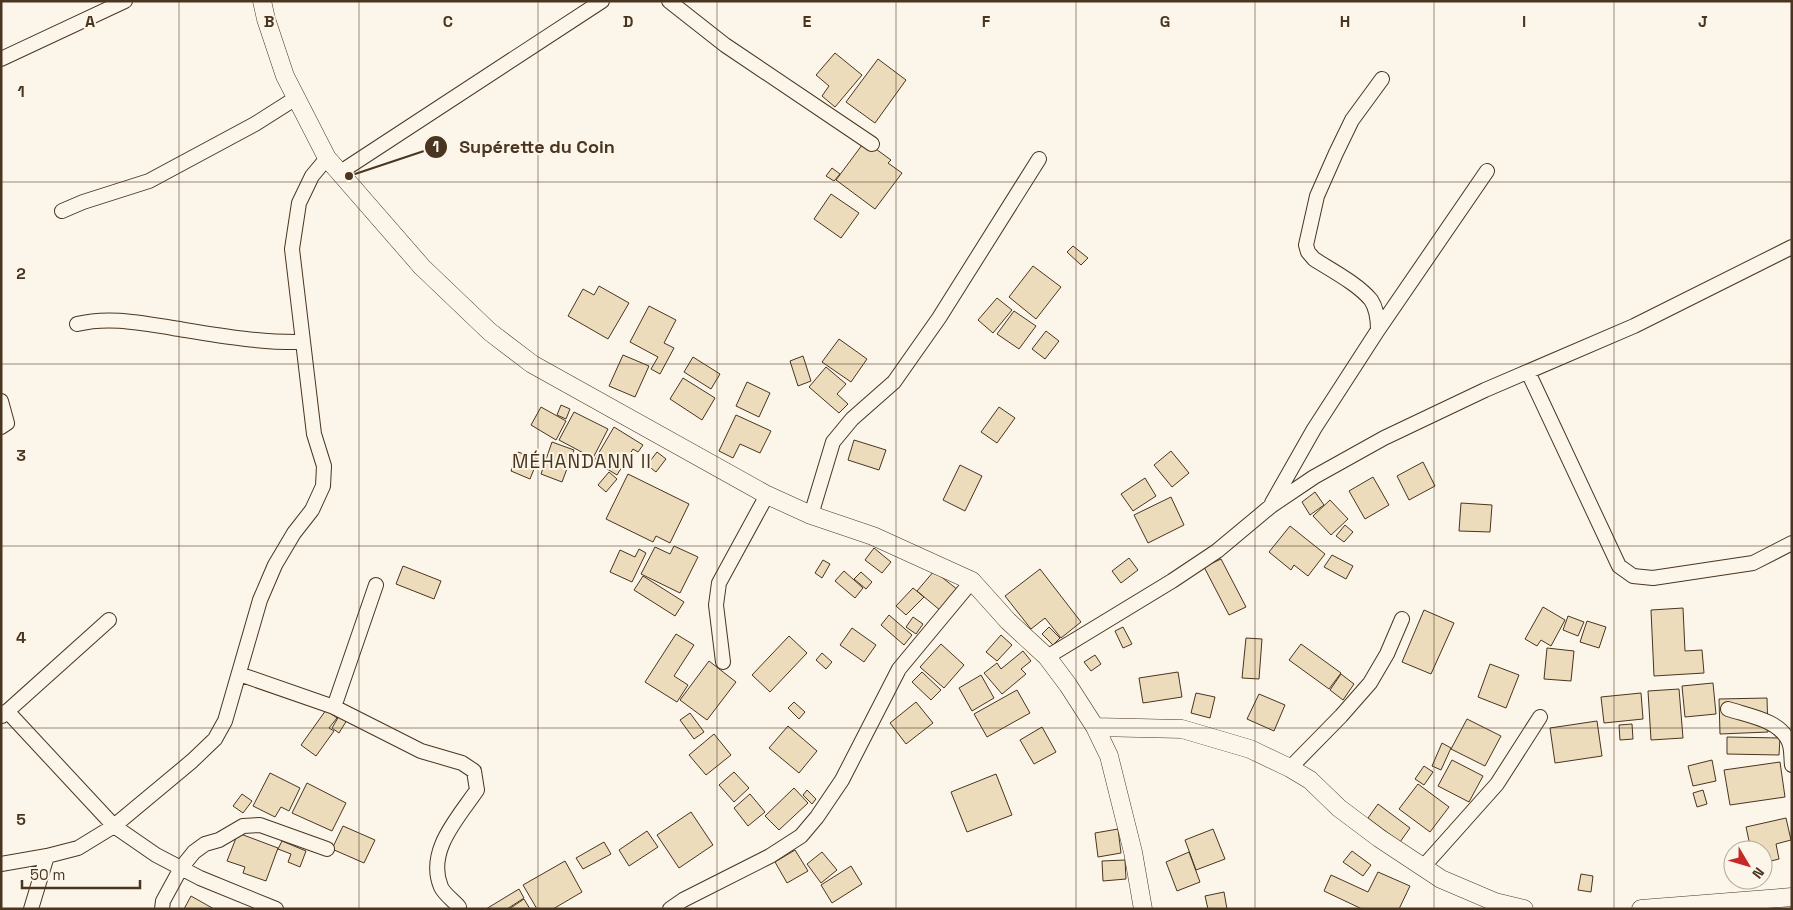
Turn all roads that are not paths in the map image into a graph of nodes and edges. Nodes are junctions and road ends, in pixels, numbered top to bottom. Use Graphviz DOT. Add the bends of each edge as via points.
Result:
graph roads {
  1 [pos="125,1"];
  2 [pos="262,1"];
  3 [pos="602,1"];
  4 [pos="669,1"];
  5 [pos="1,59"];
  6 [pos="1382,79"];
  7 [pos="296,98"];
  8 [pos="872,144"];
  9 [pos="328,158"];
  10 [pos="1039,159"];
  11 [pos="1487,172"];
  12 [pos="339,173"];
  13 [pos="62,211"];
  14 [pos="1792,247"];
  15 [pos="77,324"];
  16 [pos="1378,330"];
  17 [pos="303,342"];
  18 [pos="1528,372"];
  19 [pos="1,401"];
  20 [pos="1,428"];
  21 [pos="767,495"];
  22 [pos="1271,506"];
  23 [pos="811,515"];
  24 [pos="1792,543"];
  25 [pos="972,581"];
  26 [pos="376,585"];
  27 [pos="1402,619"];
  28 [pos="109,620"];
  29 [pos="1047,657"];
  30 [pos="723,662"];
  31 [pos="239,674"];
  32 [pos="334,707"];
  33 [pos="1728,709"];
  34 [pos="4,714"];
  35 [pos="1540,717"];
  36 [pos="1095,727"];
  37 [pos="1792,766"];
  38 [pos="1290,768"];
  39 [pos="114,826"];
  40 [pos="326,848"];
  41 [pos="47,856"];
  42 [pos="1,864"];
  43 [pos="1423,867"];
  44 [pos="181,868"];
  45 [pos="1792,897"];
  46 [pos="459,907"];
  47 [pos="31,909"];
  48 [pos="162,909"];
  49 [pos="276,909"];
  50 [pos="670,909"];
  51 [pos="1143,909"];
  52 [pos="1524,909"];
  53 [pos="1641,909"];
  1 -- 5 [label="street"];
  2 -- 7 [label="street" via="285,76"];
  3 -- 12 [label="street"];
  4 -- 8 [label="street" via="725,45"];
  6 -- 16 [label="street" via="1352,120 1336,154 1317,196 1306,245 1314,259 1372,301"];
  7 -- 9 [label="street"];
  7 -- 13 [label="street" via="149,181"];
  9 -- 12 [label="street"];
  9 -- 17 [label="street" via="312,176 299,203 292,249"];
  10 -- 23 [label="street" via="944,310 894,382 852,419 833,442"];
  11 -- 16 [label="street"];
  12 -- 21 [label="street" via="422,267 490,332 532,364"];
  14 -- 18 [label="street" via="1634,326"];
  15 -- 17 [label="street" via="137,321 270,343"];
  16 -- 22 [label="street" via="1314,429"];
  17 -- 31 [label="street" via="314,434 324,466 323,486 312,510 275,565 260,600"];
  18 -- 22 [label="street" via="1384,438 1314,477"];
  18 -- 24 [label="street" via="1619,566 1633,576 1653,578 1753,563"];
  19 -- 20 [label="street" via="8,424"];
  21 -- 23 [label="street"];
  21 -- 30 [label="street" via="719,583 716,605"];
  22 -- 29 [label="street" via="1218,551"];
  23 -- 25 [label="street" via="873,536"];
  25 -- 29 [label="street"];
  25 -- 50 [label="street" via="899,669 842,780 801,836"];
  26 -- 32 [label="street"];
  27 -- 38 [label="street" via="1370,682"];
  28 -- 34 [label="street"];
  29 -- 36 [label="street"];
  31 -- 32 [label="street"];
  31 -- 39 [label="street" via="225,721 214,739"];
  32 -- 46 [label="street" via="422,751 462,763 474,771 477,790 444,838 436,863 441,888"];
  33 -- 37 [label="street" via="1773,724 1784,732 1790,744"];
  34 -- 39 [label="street"];
  35 -- 43 [label="street" via="1497,784"];
  36 -- 38 [label="street" via="1182,729 1250,749"];
  36 -- 51 [label="street" via="1109,756 1133,852"];
  38 -- 43 [label="street" via="1310,780 1379,838"];
  39 -- 41 [label="street" via="78,848"];
  39 -- 44 [label="street"];
  40 -- 44 [label="street" via="260,825 243,826 205,844"];
  41 -- 42 [label="street"];
  41 -- 47 [label="street"];
  43 -- 52 [label="street" via="1441,879 1495,902"];
  44 -- 48 [label="street"];
  44 -- 49 [label="street"];
  45 -- 53 [label="street"];
}
